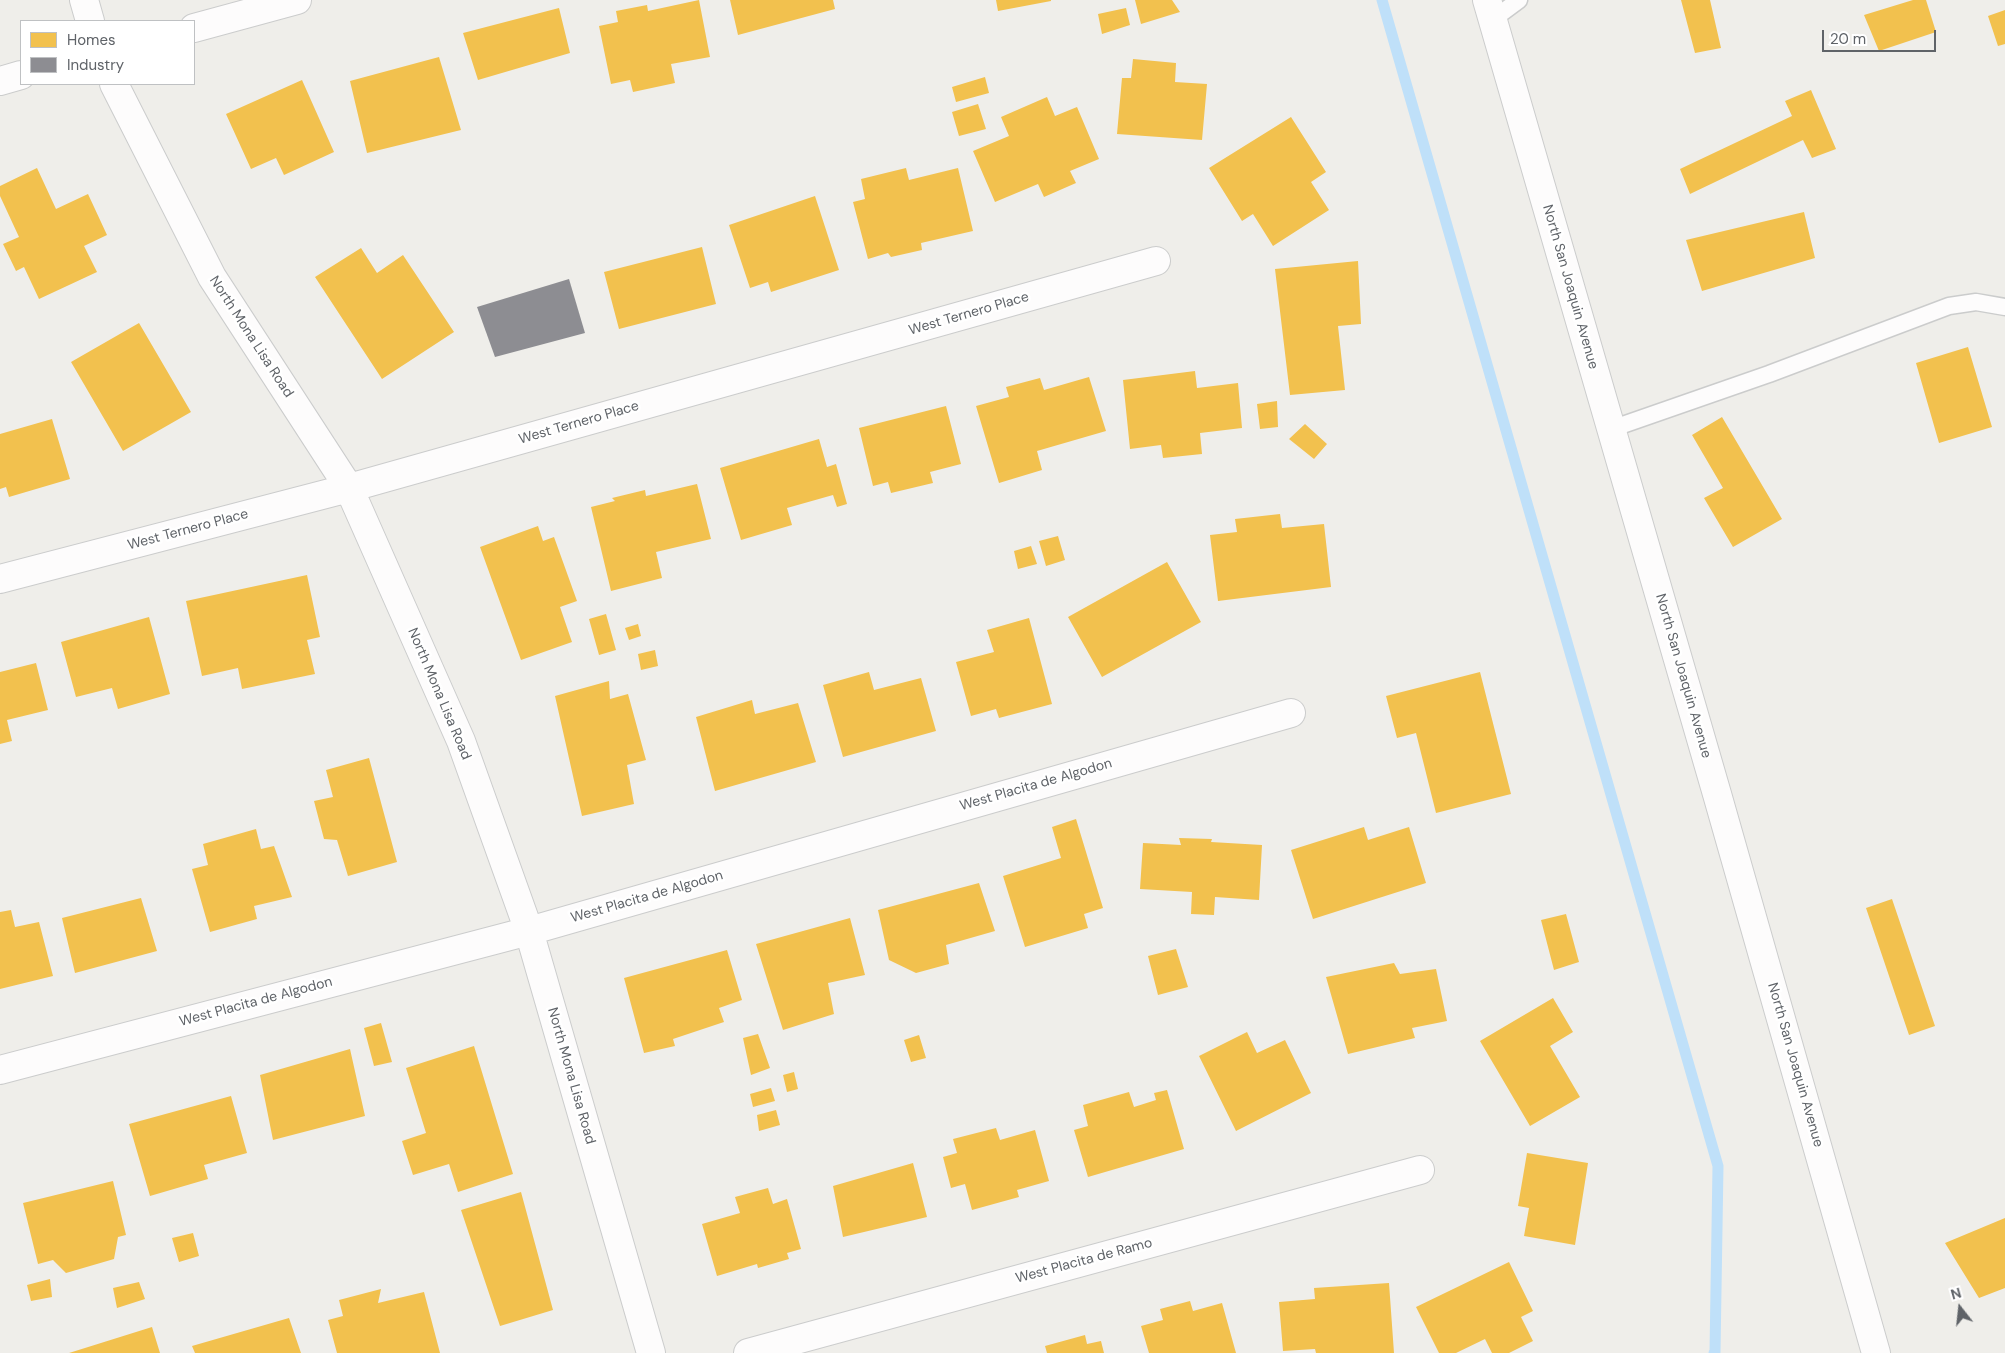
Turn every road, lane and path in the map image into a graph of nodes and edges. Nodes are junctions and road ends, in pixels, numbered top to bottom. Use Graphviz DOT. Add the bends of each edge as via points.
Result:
graph roads {
  1 [pos="84,0"];
  2 [pos="297,0"];
  3 [pos="1519,0"];
  4 [pos="1490,10"];
  5 [pos="90,20"];
  6 [pos="195,28"];
  7 [pos="20,76"];
  8 [pos="0,81"];
  9 [pos="115,85"];
  10 [pos="1156,261"];
  11 [pos="2005,308"];
  12 [pos="1611,430"];
  13 [pos="349,488"];
  14 [pos="0,579"];
  15 [pos="1291,712"];
  16 [pos="528,930"];
  17 [pos="0,1070"];
  18 [pos="1420,1170"];
  19 [pos="651,1353"];
  20 [pos="748,1353"];
  21 [pos="1876,1353"];
  1 -- 5 [label="street"];
  2 -- 6 [label="street"];
  3 -- 4 [label="lane"];
  4 -- 12 [label="street, North San Joaquin Avenue"];
  7 -- 8 [label="street"];
  9 -- 13 [label="street, North Mona Lisa Road" via="212,277"];
  10 -- 13 [label="street, West Ternero Place"];
  11 -- 12 [label="lane" via="1976,302 1949,306"];
  12 -- 21 [label="street, North San Joaquin Avenue"];
  13 -- 14 [label="street, West Ternero Place"];
  13 -- 16 [label="street, North Mona Lisa Road" via="461,741"];
  15 -- 16 [label="street, West Placita de Algodon"];
  16 -- 17 [label="street, West Placita de Algodon"];
  16 -- 19 [label="street, North Mona Lisa Road"];
  18 -- 20 [label="street, West Placita de Ramo"];
}
